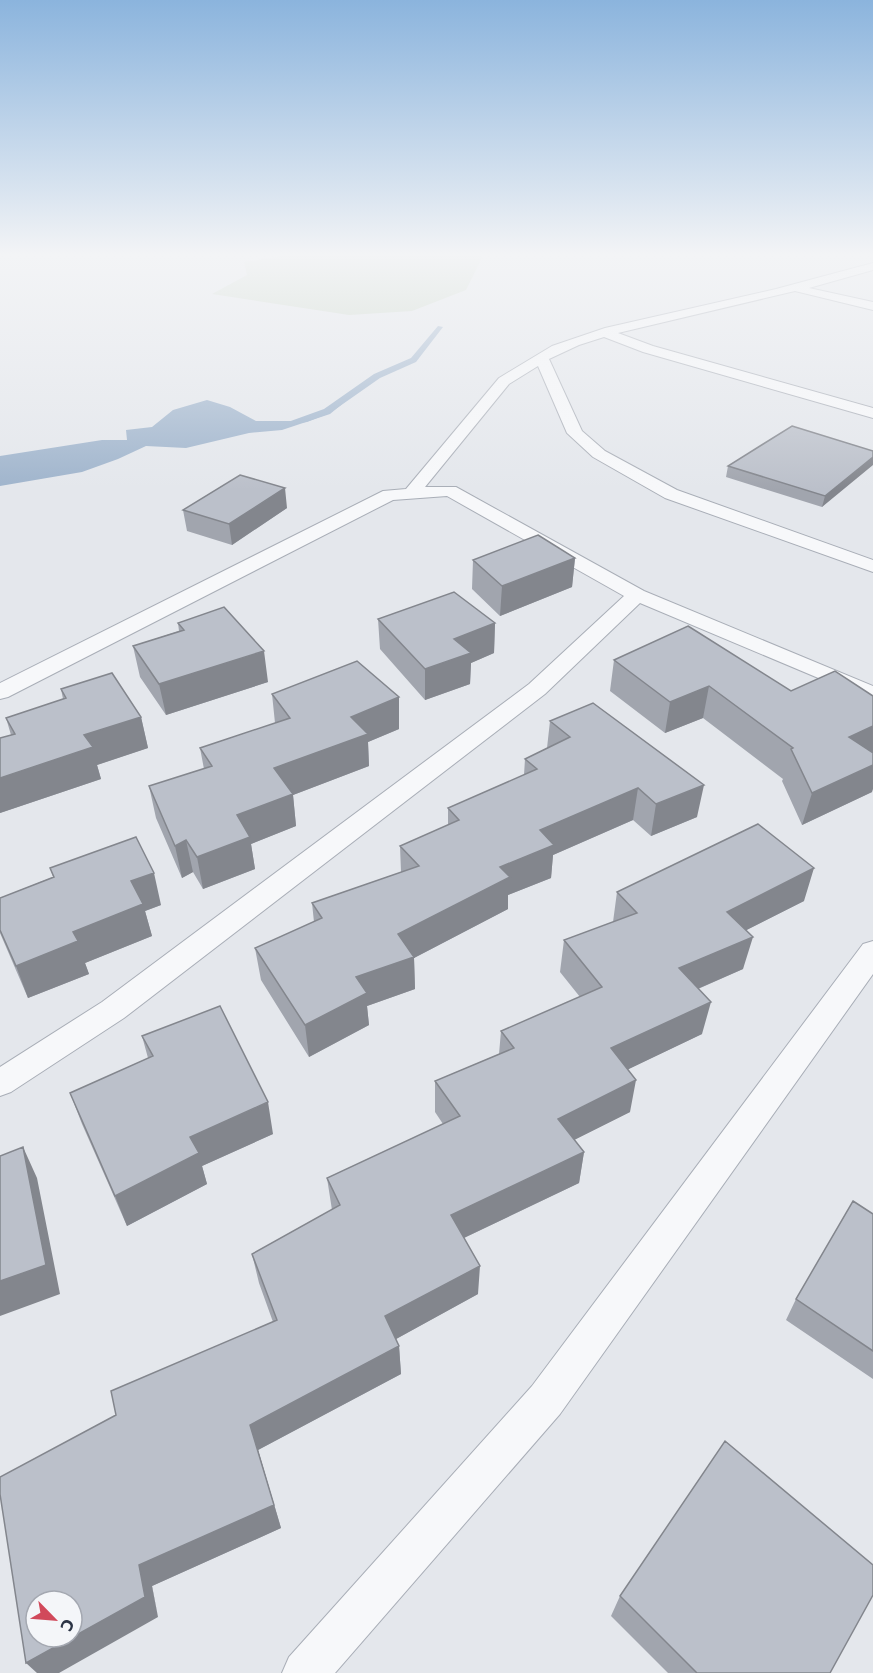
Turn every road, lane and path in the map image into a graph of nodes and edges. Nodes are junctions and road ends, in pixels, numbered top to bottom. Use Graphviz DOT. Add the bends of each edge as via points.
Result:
graph roads {
  1 [pos="602,334"];
  2 [pos="609,334"];
  3 [pos="541,357"];
  4 [pos="873,413"];
  5 [pos="411,494"];
  6 [pos="873,566"];
  7 [pos="637,595"];
  8 [pos="65,660"];
  9 [pos="0,675"];
  10 [pos="0,692"];
  11 [pos="873,694"];
  12 [pos="873,952"];
  13 [pos="0,1083"];
  14 [pos="305,1673"];
  1 -- 3 [label="lane" via="559,347"];
  2 -- 4 [label="lane" via="648,349"];
  3 -- 5 [label="lane" via="504,381"];
  3 -- 6 [label="lane" via="575,433 599,454 671,495"];
  5 -- 7 [label="lane" via="450,491"];
  5 -- 8 [label="lane" via="389,495"];
  7 -- 11 [label="lane"];
  7 -- 13 [label="lane" via="537,689 113,1010"];
  8 -- 9 [label="lane"];
  8 -- 10 [label="lane"];
  12 -- 14 [label="lane" via="546,1400"];
}
